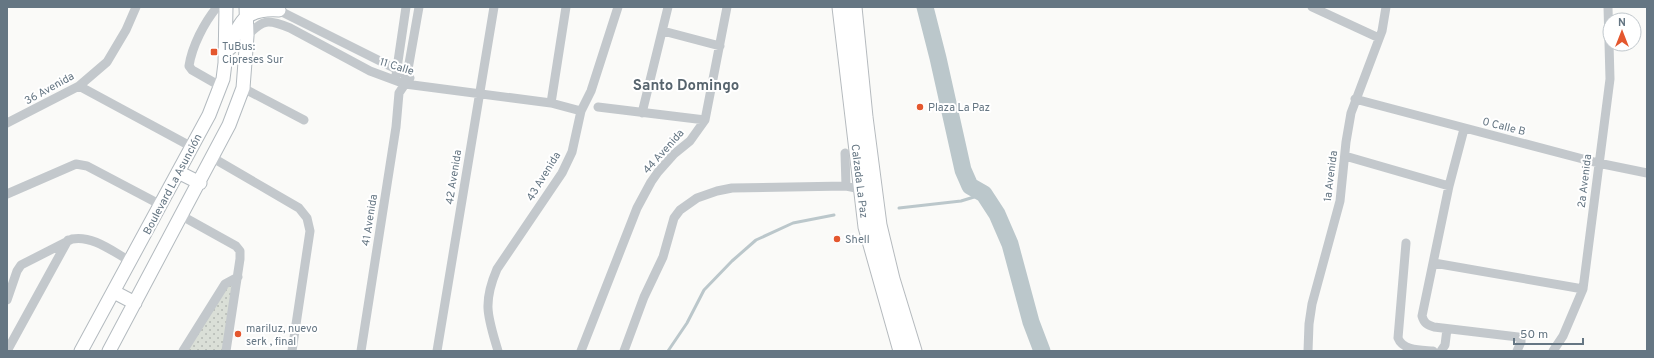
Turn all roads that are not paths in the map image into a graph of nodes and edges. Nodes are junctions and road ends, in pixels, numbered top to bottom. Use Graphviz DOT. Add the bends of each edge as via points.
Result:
graph roads {
  1 [pos="136,7"];
  2 [pos="217,7"];
  3 [pos="226,7"];
  4 [pos="406,7"];
  5 [pos="420,7"];
  6 [pos="494,7"];
  7 [pos="566,7"];
  8 [pos="618,7"];
  9 [pos="668,7"];
  10 [pos="727,7"];
  11 [pos="840,7"];
  12 [pos="854,7"];
  13 [pos="1312,7"];
  14 [pos="1386,7"];
  15 [pos="1608,7"];
  16 [pos="276,8"];
  17 [pos="247,11"];
  18 [pos="663,31"];
  19 [pos="247,36"];
  20 [pos="1379,38"];
  21 [pos="720,46"];
  22 [pos="225,63"];
  23 [pos="396,69"];
  24 [pos="403,80"];
  25 [pos="79,86"];
  26 [pos="220,86"];
  27 [pos="243,88"];
  28 [pos="479,93"];
  29 [pos="1355,99"];
  30 [pos="551,103"];
  31 [pos="598,107"];
  32 [pos="581,111"];
  33 [pos="642,113"];
  34 [pos="304,120"];
  35 [pos="705,120"];
  36 [pos="7,123"];
  37 [pos="1464,129"];
  38 [pos="192,147"];
  39 [pos="845,153"];
  40 [pos="1345,156"];
  41 [pos="213,158"];
  42 [pos="1598,163"];
  43 [pos="178,172"];
  44 [pos="1647,173"];
  45 [pos="200,183"];
  46 [pos="846,186"];
  47 [pos="1449,186"];
  48 [pos="861,189"];
  49 [pos="7,194"];
  50 [pos="161,205"];
  51 [pos="182,216"];
  52 [pos="68,240"];
  53 [pos="1406,243"];
  54 [pos="130,261"];
  55 [pos="1434,263"];
  56 [pos="238,277"];
  57 [pos="1582,289"];
  58 [pos="114,292"];
  59 [pos="7,300"];
  60 [pos="135,303"];
  61 [pos="1447,329"];
  62 [pos="1308,348"];
  63 [pos="7,351"];
  64 [pos="81,351"];
  65 [pos="109,351"];
  66 [pos="183,351"];
  67 [pos="226,351"];
  68 [pos="292,351"];
  69 [pos="361,351"];
  70 [pos="437,351"];
  71 [pos="498,351"];
  72 [pos="580,351"];
  73 [pos="624,351"];
  74 [pos="901,351"];
  75 [pos="914,351"];
  76 [pos="1317,351"];
  77 [pos="1433,351"];
  78 [pos="1441,351"];
  79 [pos="1517,351"];
  80 [pos="1553,351"];
  1 -- 25 [label="street, 36 Avenida" via="107,62"];
  2 -- 26 [label="street" via="207,20 189,66"];
  3 -- 22 [label="main road, Boulevard La Asunción"];
  4 -- 23 [label="street"];
  5 -- 24 [label="street, 41 Avenida"];
  6 -- 28 [label="street, 42 Avenida"];
  7 -- 30 [label="street"];
  8 -- 32 [label="street, 43 Avenida" via="591,91"];
  9 -- 18 [label="street"];
  10 -- 21 [label="street, 44 Avenida"];
  11 -- 48 [label="main road, Calzada La Paz"];
  12 -- 75 [label="main road, Calzada La Paz" via="879,225"];
  13 -- 20 [label="street"];
  14 -- 20 [label="street, 1a Avenida"];
  15 -- 42 [label="street, 2a Avenida" via="1610,79"];
  16 -- 17 [label="main road"];
  16 -- 23 [label="street, 11 Calle"];
  17 -- 19 [label="main road"];
  17 -- 22 [label="main road" via="235,32"];
  18 -- 21 [label="street"];
  18 -- 33 [label="street"];
  19 -- 24 [label="street, 11 Calle" via="261,23 277,22 370,71"];
  19 -- 27 [label="main road"];
  20 -- 29 [label="street, 1a Avenida"];
  21 -- 35 [label="street, 44 Avenida"];
  22 -- 26 [label="main road, Boulevard La Asunción"];
  23 -- 24 [label="street, 11 Calle"];
  24 -- 28 [label="street, 11 Calle" via="417,85"];
  24 -- 69 [label="street, 41 Avenida"];
  25 -- 36 [label="street, 36 Avenida"];
  25 -- 38 [label="street"];
  26 -- 38 [label="main road, Boulevard La Asunción" via="209,115"];
  27 -- 34 [label="street"];
  27 -- 41 [label="main road"];
  28 -- 30 [label="street"];
  28 -- 70 [label="street, 42 Avenida"];
  29 -- 37 [label="street, 0 Calle B"];
  29 -- 40 [label="street, 1a Avenida"];
  30 -- 32 [label="street"];
  31 -- 33 [label="street"];
  32 -- 71 [label="street, 43 Avenida" via="572,152 562,173 492,280 487,304 488,316"];
  33 -- 35 [label="street"];
  35 -- 72 [label="street, 44 Avenida" via="690,141 674,154 651,182 634,214"];
  37 -- 42 [label="street, 0 Calle B"];
  37 -- 47 [label="street"];
  38 -- 43 [label="main road, Boulevard La Asunción"];
  39 -- 46 [label="street"];
  40 -- 47 [label="street"];
  40 -- 62 [label="street, 1a Avenida" via="1340,201 1312,304"];
  41 -- 45 [label="main road"];
  41 -- 68 [label="street" via="299,208 307,218 310,231"];
  42 -- 44 [label="street, 0 Calle B"];
  42 -- 57 [label="street, 2a Avenida"];
  43 -- 45 [label="main road"];
  43 -- 50 [label="main road, Boulevard La Asunción"];
  45 -- 51 [label="main road"];
  46 -- 48 [label="street"];
  46 -- 73 [label="street" via="732,188 697,198 680,210 674,218 663,257 641,303"];
  47 -- 55 [label="street"];
  48 -- 74 [label="main road, Calzada La Paz" via="866,226"];
  49 -- 50 [label="street" via="76,164 87,166"];
  50 -- 54 [label="main road, Boulevard La Asunción"];
  51 -- 56 [label="street" via="236,246 240,251"];
  51 -- 60 [label="main road"];
  52 -- 54 [label="street" via="88,238"];
  52 -- 59 [label="street" via="21,265"];
  52 -- 63 [label="street"];
  53 -- 77 [label="street" via="1398,338 1408,348"];
  54 -- 58 [label="main road, Boulevard La Asunción"];
  55 -- 57 [label="street"];
  55 -- 61 [label="street" via="1422,316 1428,326"];
  56 -- 66 [label="street" via="225,284"];
  56 -- 67 [label="street"];
  57 -- 80 [label="street, 2a Avenida" via="1563,336"];
  58 -- 60 [label="main road"];
  58 -- 64 [label="main road, Boulevard La Asunción"];
  60 -- 65 [label="main road"];
  61 -- 78 [label="street" via="1445,345"];
  61 -- 79 [label="street" via="1518,337 1521,338 1521,342"];
  62 -- 76 [label="street"];
}
